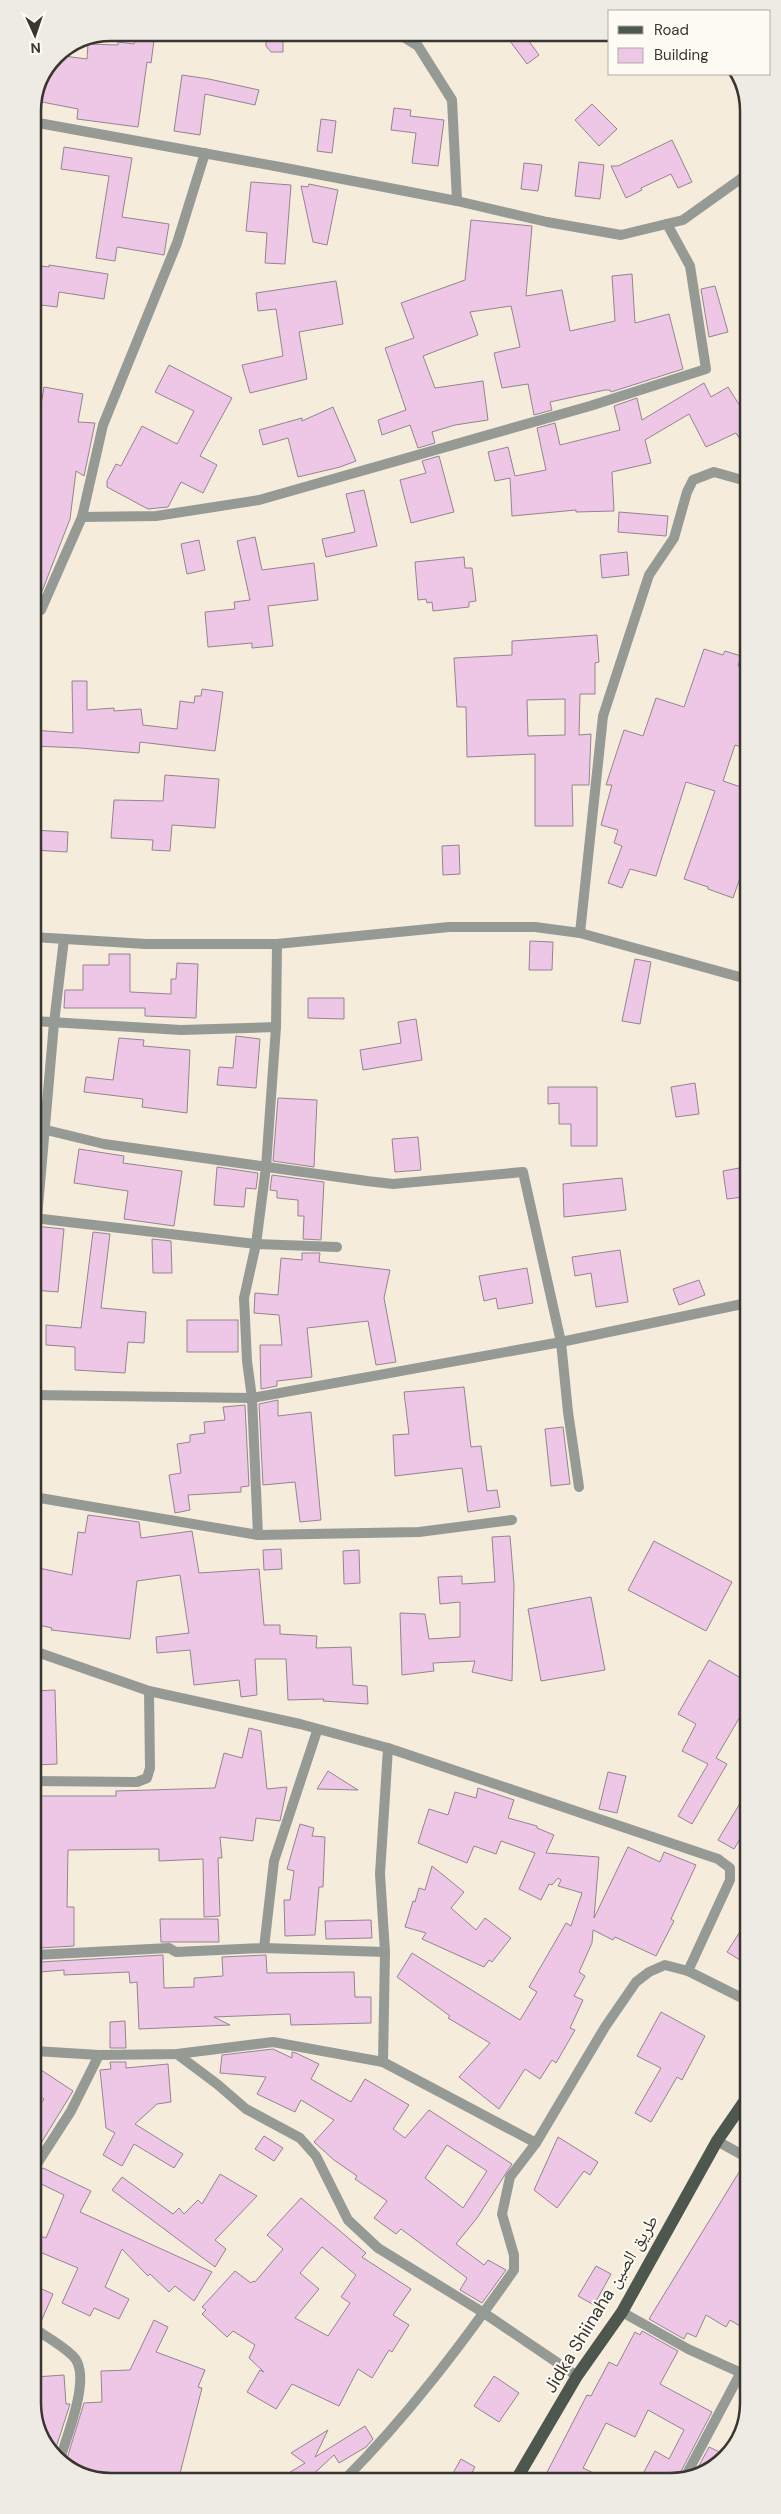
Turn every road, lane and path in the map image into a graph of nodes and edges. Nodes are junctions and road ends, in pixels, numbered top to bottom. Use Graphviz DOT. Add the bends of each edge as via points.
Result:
graph roads {
  1 [pos="410,41"];
  2 [pos="41,124"];
  3 [pos="205,153"];
  4 [pos="740,178"];
  5 [pos="457,201"];
  6 [pos="667,224"];
  7 [pos="740,479"];
  8 [pos="82,517"];
  9 [pos="41,610"];
  10 [pos="580,933"];
  11 [pos="41,938"];
  12 [pos="64,939"];
  13 [pos="277,944"];
  14 [pos="740,977"];
  15 [pos="41,1022"];
  16 [pos="54,1023"];
  17 [pos="276,1027"];
  18 [pos="41,1128"];
  19 [pos="45,1128"];
  20 [pos="41,1164"];
  21 [pos="266,1167"];
  22 [pos="41,1219"];
  23 [pos="256,1244"];
  24 [pos="337,1247"];
  25 [pos="740,1304"];
  26 [pos="562,1342"];
  27 [pos="41,1395"];
  28 [pos="252,1398"];
  29 [pos="579,1487"];
  30 [pos="41,1498"];
  31 [pos="512,1520"];
  32 [pos="258,1535"];
  33 [pos="41,1653"];
  34 [pos="149,1691"];
  35 [pos="317,1730"];
  36 [pos="388,1748"];
  37 [pos="41,1780"];
  38 [pos="264,1948"];
  39 [pos="385,1952"];
  40 [pos="41,1955"];
  41 [pos="688,1971"];
  42 [pos="740,1997"];
  43 [pos="41,2051"];
  44 [pos="177,2054"];
  45 [pos="99,2055"];
  46 [pos="383,2062"];
  47 [pos="740,2108"];
  48 [pos="717,2141"];
  49 [pos="536,2143"];
  50 [pos="740,2154"];
  51 [pos="41,2157"];
  52 [pos="622,2312"];
  53 [pos="484,2313"];
  54 [pos="41,2333"];
  55 [pos="740,2372"];
  56 [pos="577,2376"];
  57 [pos="740,2383"];
  58 [pos="62,2452"];
  59 [pos="690,2469"];
  60 [pos="351,2473"];
  61 [pos="520,2473"];
  1 -- 5 [label="street" via="418,46 452,100"];
  2 -- 3 [label="street"];
  3 -- 5 [label="street"];
  3 -- 8 [label="street" via="177,243 103,425"];
  4 -- 6 [label="street" via="683,220"];
  5 -- 6 [label="street" via="621,235"];
  6 -- 8 [label="street" via="690,266 706,369 590,406 259,500 156,516"];
  7 -- 10 [label="street" via="714,472 693,480 674,538 649,575 603,716"];
  8 -- 9 [label="street"];
  10 -- 13 [label="street" via="535,928 449,927"];
  10 -- 14 [label="street"];
  11 -- 12 [label="street"];
  12 -- 13 [label="street" via="146,944"];
  12 -- 16 [label="street"];
  13 -- 17 [label="street"];
  15 -- 16 [label="street"];
  16 -- 17 [label="street" via="181,1030"];
  16 -- 19 [label="street"];
  17 -- 21 [label="street"];
  18 -- 19 [label="street"];
  19 -- 20 [label="street"];
  19 -- 21 [label="street" via="104,1144"];
  21 -- 23 [label="street"];
  21 -- 26 [label="street" via="393,1184 523,1172"];
  22 -- 23 [label="street"];
  23 -- 24 [label="street"];
  23 -- 28 [label="street" via="244,1298 246,1362"];
  25 -- 26 [label="street"];
  26 -- 28 [label="street"];
  26 -- 29 [label="street"];
  27 -- 28 [label="street"];
  28 -- 32 [label="street"];
  30 -- 32 [label="street"];
  31 -- 32 [label="street" via="419,1532"];
  33 -- 34 [label="street"];
  34 -- 35 [label="street"];
  34 -- 37 [label="street" via="150,1768 147,1778 137,1782"];
  35 -- 36 [label="street"];
  35 -- 38 [label="street" via="274,1861"];
  36 -- 39 [label="street" via="380,1874"];
  36 -- 41 [label="street" via="718,1860 730,1868 730,1880"];
  38 -- 39 [label="street"];
  38 -- 40 [label="street" via="176,1952 168,1948"];
  39 -- 46 [label="street"];
  41 -- 42 [label="street"];
  41 -- 49 [label="street" via="665,1965 648,1972 636,1982 605,2026"];
  43 -- 45 [label="street"];
  44 -- 45 [label="street"];
  44 -- 46 [label="street" via="273,2042"];
  44 -- 53 [label="street" via="246,2109 300,2138 316,2156 348,2220 378,2248"];
  45 -- 51 [label="street" via="71,2111"];
  46 -- 49 [label="street"];
  47 -- 48 [label="main road, Jidka Shiinaha طريق الصين"];
  48 -- 50 [label="street"];
  48 -- 52 [label="main road, Jidka Shiinaha طريق الصين"];
  49 -- 53 [label="street" via="510,2177 502,2214 514,2255 514,2270"];
  52 -- 55 [label="street"];
  52 -- 56 [label="main road, Jidka Shiinaha طريق الصين"];
  53 -- 56 [label="street"];
  53 -- 60 [label="street" via="391,2432"];
  54 -- 58 [label="street" via="74,2356 80,2368 81,2387"];
  56 -- 61 [label="main road, Jidka Shiinaha طريق الصين"];
  57 -- 59 [label="street"];
}
